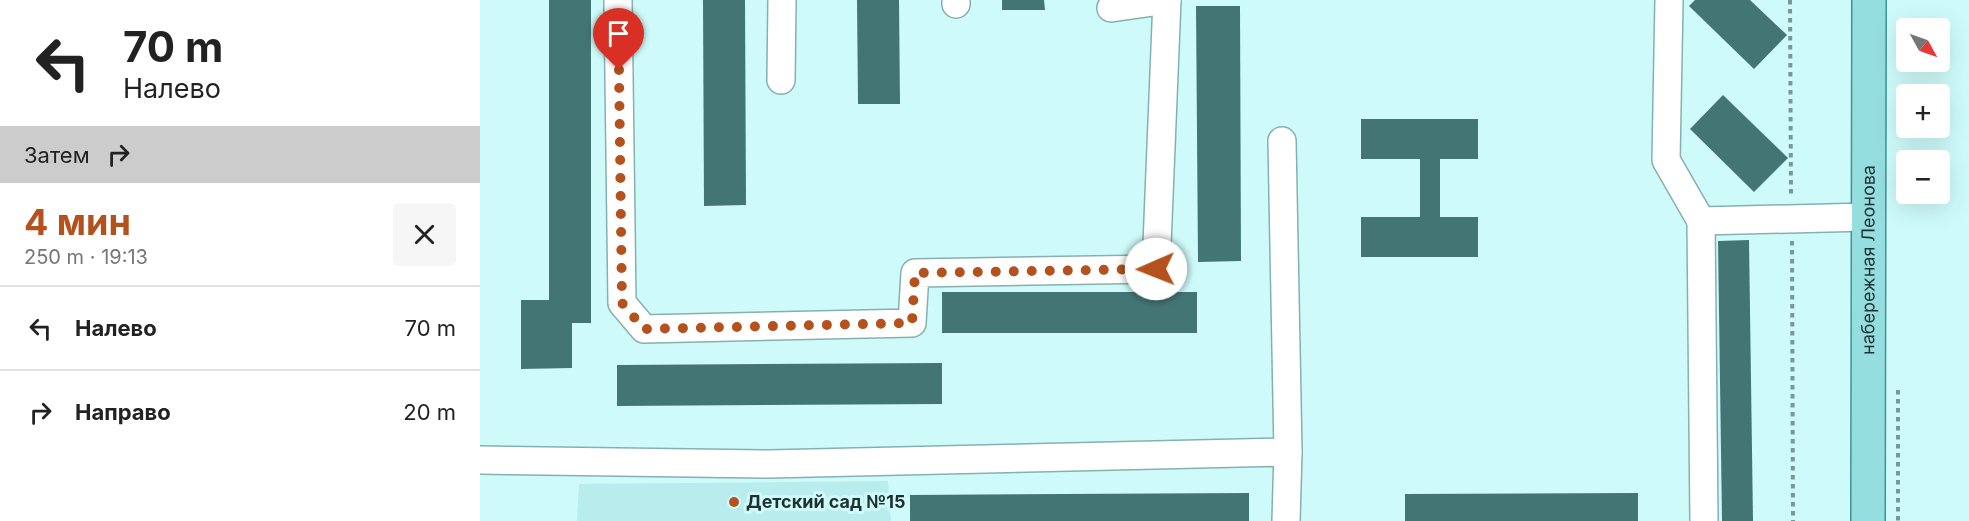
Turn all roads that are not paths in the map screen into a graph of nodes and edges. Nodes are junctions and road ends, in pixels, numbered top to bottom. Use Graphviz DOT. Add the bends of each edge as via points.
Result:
graph roads {
  1 [pos="618,0"];
  2 [pos="782,0"];
  3 [pos="1167,0"];
  4 [pos="1670,0"];
  5 [pos="1869,0"];
  6 [pos="1111,8"];
  7 [pos="781,80"];
  8 [pos="1282,141"];
  9 [pos="1868,217"];
  10 [pos="1701,221"];
  11 [pos="1288,452"];
  12 [pos="480,460"];
  13 [pos="1286,521"];
  14 [pos="1704,521"];
  15 [pos="1868,521"];
  1 -- 3 [label="lane" via="622,303 644,329 912,323 915,273 1156,269"];
  2 -- 7 [label="lane"];
  3 -- 6 [label="lane"];
  4 -- 10 [label="lane" via="1666,160"];
  5 -- 9 [label="main road, набережная Леонова"];
  8 -- 11 [label="lane"];
  9 -- 10 [label="lane"];
  9 -- 15 [label="main road, набережная Леонова"];
  10 -- 14 [label="lane"];
  11 -- 12 [label="lane" via="769,464"];
  11 -- 13 [label="lane"];
}
